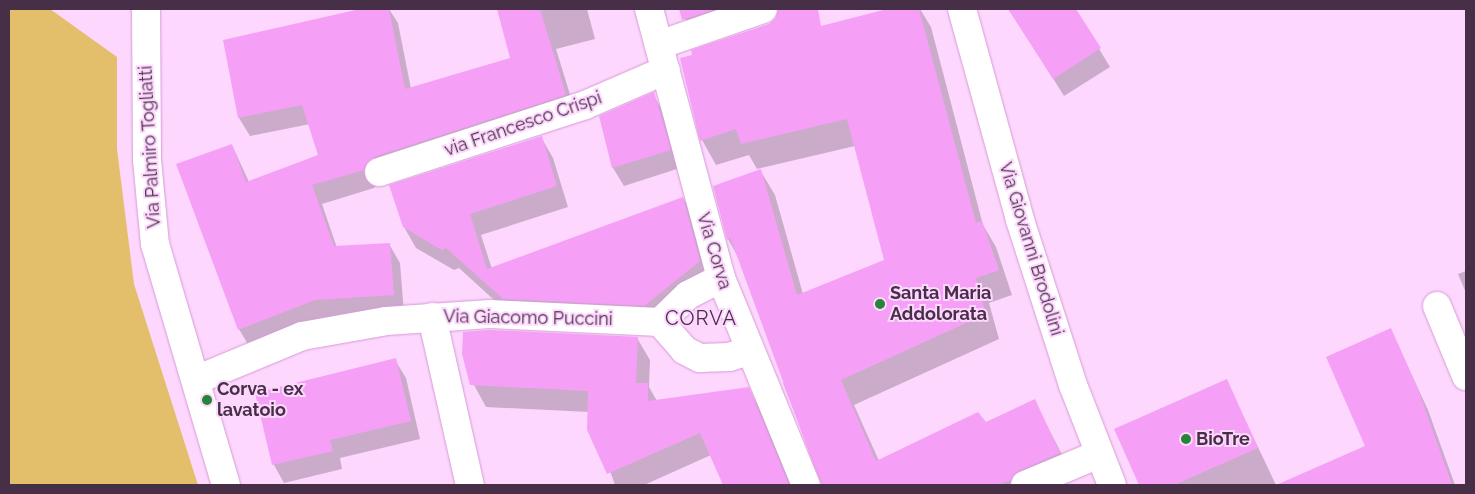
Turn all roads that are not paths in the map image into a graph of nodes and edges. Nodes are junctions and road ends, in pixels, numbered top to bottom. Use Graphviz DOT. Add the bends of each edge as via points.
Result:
graph roads {
  1 [pos="146,9"];
  2 [pos="649,9"];
  3 [pos="763,9"];
  4 [pos="962,9"];
  5 [pos="662,58"];
  6 [pos="379,172"];
  7 [pos="721,278"];
  8 [pos="1437,306"];
  9 [pos="432,316"];
  10 [pos="660,322"];
  11 [pos="749,351"];
  12 [pos="1466,376"];
  13 [pos="196,380"];
  14 [pos="1099,454"];
  15 [pos="226,485"];
  16 [pos="470,485"];
  17 [pos="805,485"];
  18 [pos="1025,485"];
  19 [pos="1112,485"];
  1 -- 13 [label="street, Via Palmiro Togliatti" via="147,160 155,244"];
  2 -- 5 [label="street, Via Corva"];
  3 -- 5 [label="street, via Francesco Crispi"];
  4 -- 14 [label="street, Via Giovanni Brodolini" via="1020,220 1072,385"];
  5 -- 6 [label="street, via Francesco Crispi" via="585,105"];
  5 -- 7 [label="street, Via Corva"];
  7 -- 10 [label="street" via="688,295"];
  7 -- 11 [label="street, Via Corva"];
  8 -- 12 [label="street"];
  9 -- 10 [label="street, Via Giacomo Puccini" via="490,314"];
  9 -- 13 [label="street, Via Giacomo Puccini" via="355,325 302,336"];
  9 -- 16 [label="street"];
  10 -- 11 [label="street" via="678,344 700,358 729,357"];
  11 -- 17 [label="street, Via Corva"];
  13 -- 15 [label="street, Via Palmiro Togliatti"];
  14 -- 18 [label="street"];
  14 -- 19 [label="street, Via Giovanni Brodolini"];
}
